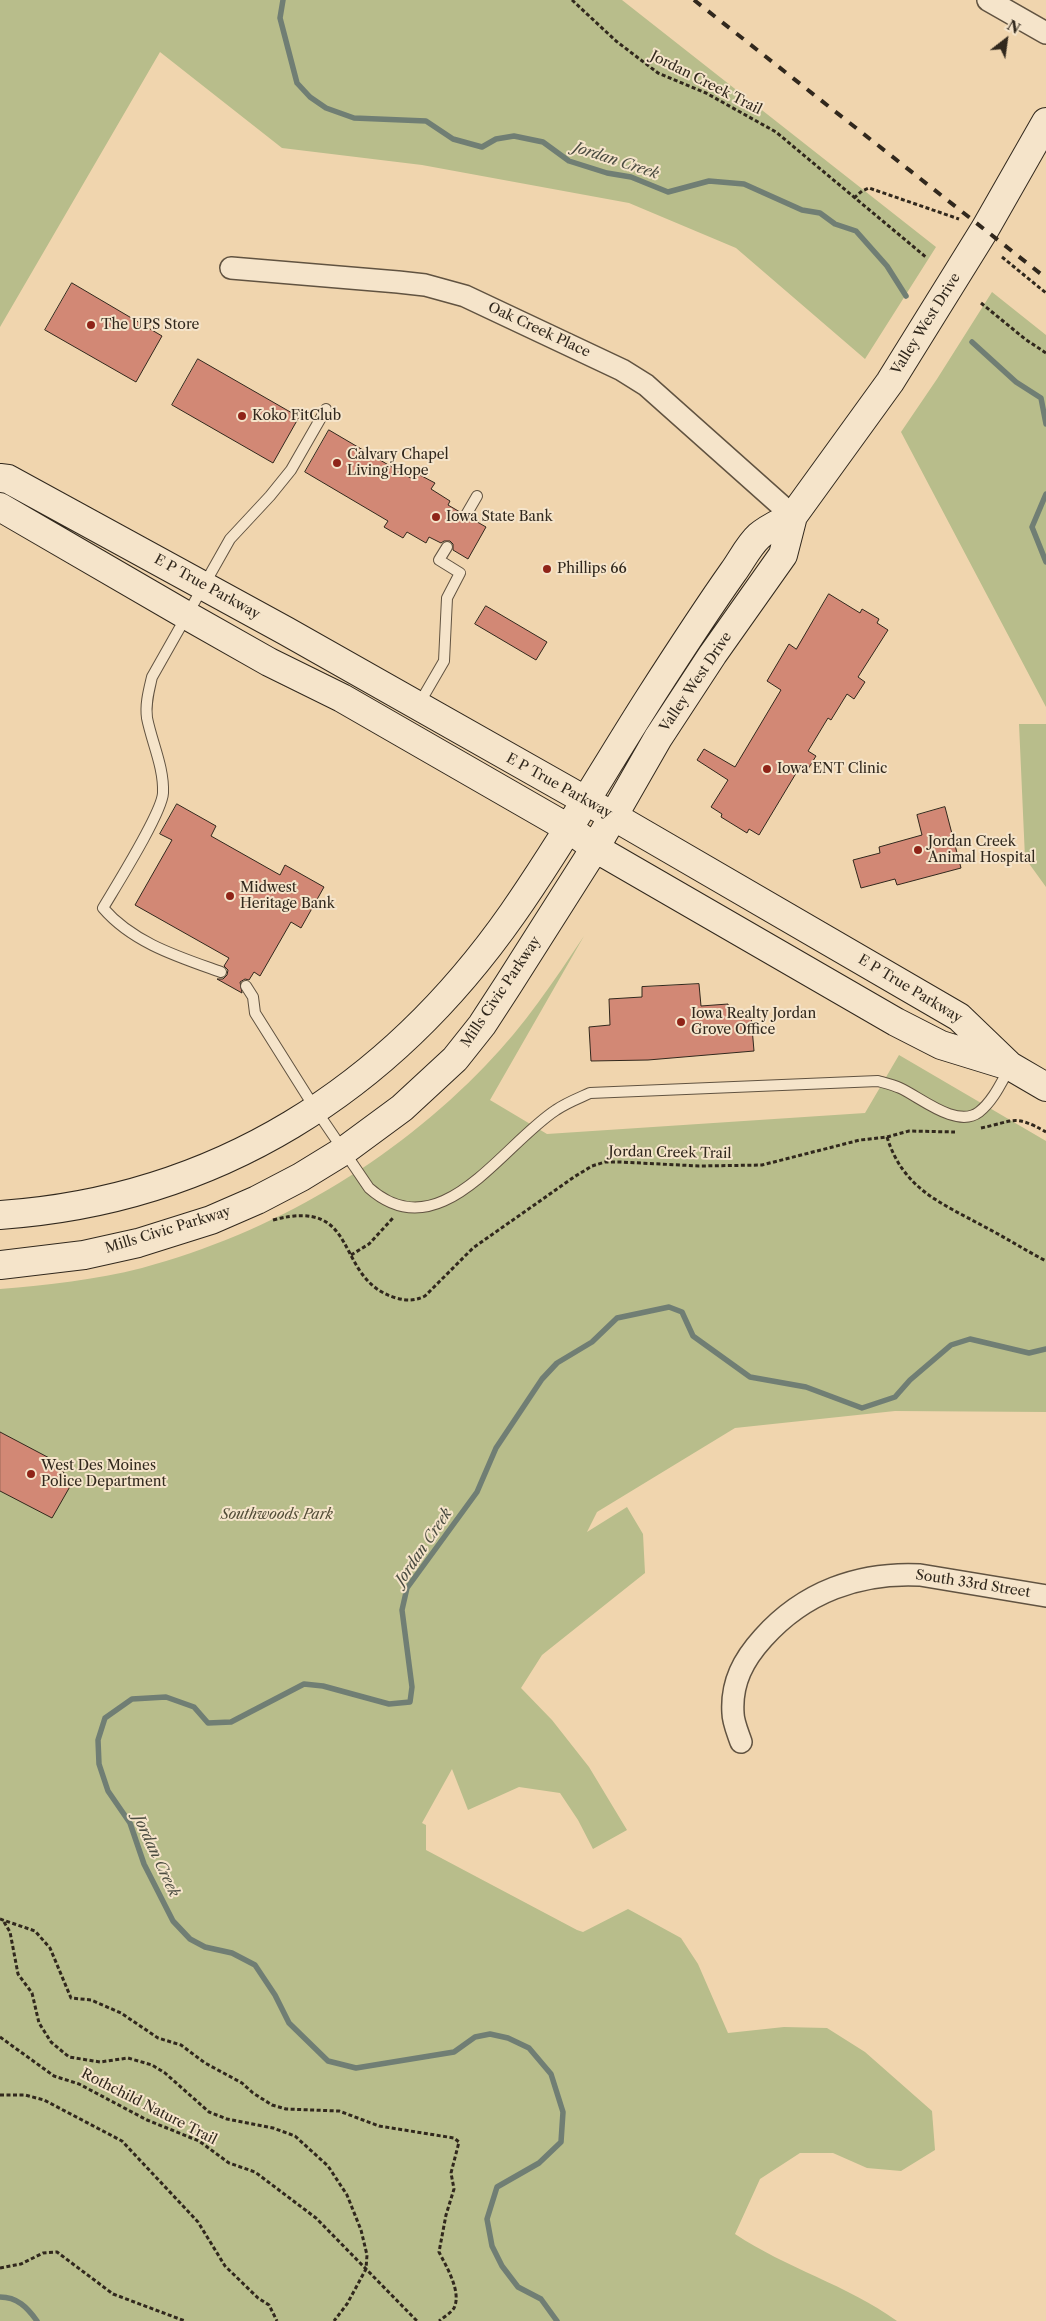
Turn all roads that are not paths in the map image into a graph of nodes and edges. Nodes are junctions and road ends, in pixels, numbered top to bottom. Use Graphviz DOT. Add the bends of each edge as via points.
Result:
graph roads {
  1 [pos="988,0"];
  2 [pos="1046,33"];
  3 [pos="1046,122"];
  4 [pos="231,268"];
  5 [pos="326,409"];
  6 [pos="0,478"];
  7 [pos="477,496"];
  8 [pos="0,506"];
  9 [pos="466,515"];
  10 [pos="793,516"];
  11 [pos="447,547"];
  12 [pos="204,584"];
  13 [pos="186,615"];
  14 [pos="418,706"];
  15 [pos="586,802"];
  16 [pos="613,816"];
  17 [pos="568,828"];
  18 [pos="595,848"];
  19 [pos="221,972"];
  20 [pos="246,986"];
  21 [pos="1010,1066"];
  22 [pos="1046,1088"];
  23 [pos="316,1110"];
  24 [pos="345,1150"];
  25 [pos="0,1215"];
  26 [pos="0,1264"];
  27 [pos="1046,1596"];
  28 [pos="741,1742"];
  1 -- 2 [label="street"];
  3 -- 10 [label="main road, Valley West Drive" via="980,237 890,382"];
  4 -- 10 [label="street, Oak Creek Place" via="425,285 466,296 602,360 646,385"];
  5 -- 12 [label="lane" via="291,470 230,539"];
  6 -- 12 [label="main road, E P True Parkway"];
  7 -- 9 [label="lane"];
  8 -- 13 [label="main road"];
  10 -- 15 [label="main road, Valley West Drive" via="759,536 693,631"];
  10 -- 16 [label="main road, Valley West Drive" via="784,554 658,738"];
  11 -- 14 [label="lane" via="439,560 460,573 447,598 444,661"];
  12 -- 13 [label="lane"];
  12 -- 14 [label="main road, E P True Parkway"];
  13 -- 17 [label="main road" via="269,662 342,698"];
  13 -- 19 [label="lane" via="152,677 148,694 147,717 161,772 163,794 155,817 103,908 148,944"];
  14 -- 15 [label="main road, E P True Parkway"];
  15 -- 16 [label="main road, E P True Parkway"];
  15 -- 17 [label="main road, Valley West Drive"];
  16 -- 18 [label="main road, Valley West Drive"];
  16 -- 21 [label="main road, E P True Parkway" via="959,1017"];
  17 -- 18 [label="main road"];
  17 -- 23 [label="main road" via="512,914 426,1018 364,1076"];
  18 -- 21 [label="main road" via="896,1022 941,1045"];
  18 -- 24 [label="main road, Mills Civic Parkway" via="482,1025 454,1059 402,1108"];
  20 -- 23 [label="lane" via="253,997 254,1013"];
  21 -- 22 [label="main road"];
  21 -- 24 [label="lane" via="988,1103 977,1114 965,1116 938,1110 899,1088 878,1081 590,1093 556,1110 458,1194 421,1208 412,1209 379,1196 369,1188"];
  23 -- 24 [label="lane"];
  23 -- 25 [label="main road" via="211,1167 150,1189 76,1207"];
  24 -- 26 [label="main road, Mills Civic Parkway" via="292,1182 211,1220 112,1250"];
  27 -- 28 [label="street, South 33rd Street" via="920,1574 900,1574 862,1578 808,1600 777,1622 743,1663 734,1688 733,1714"];
}
